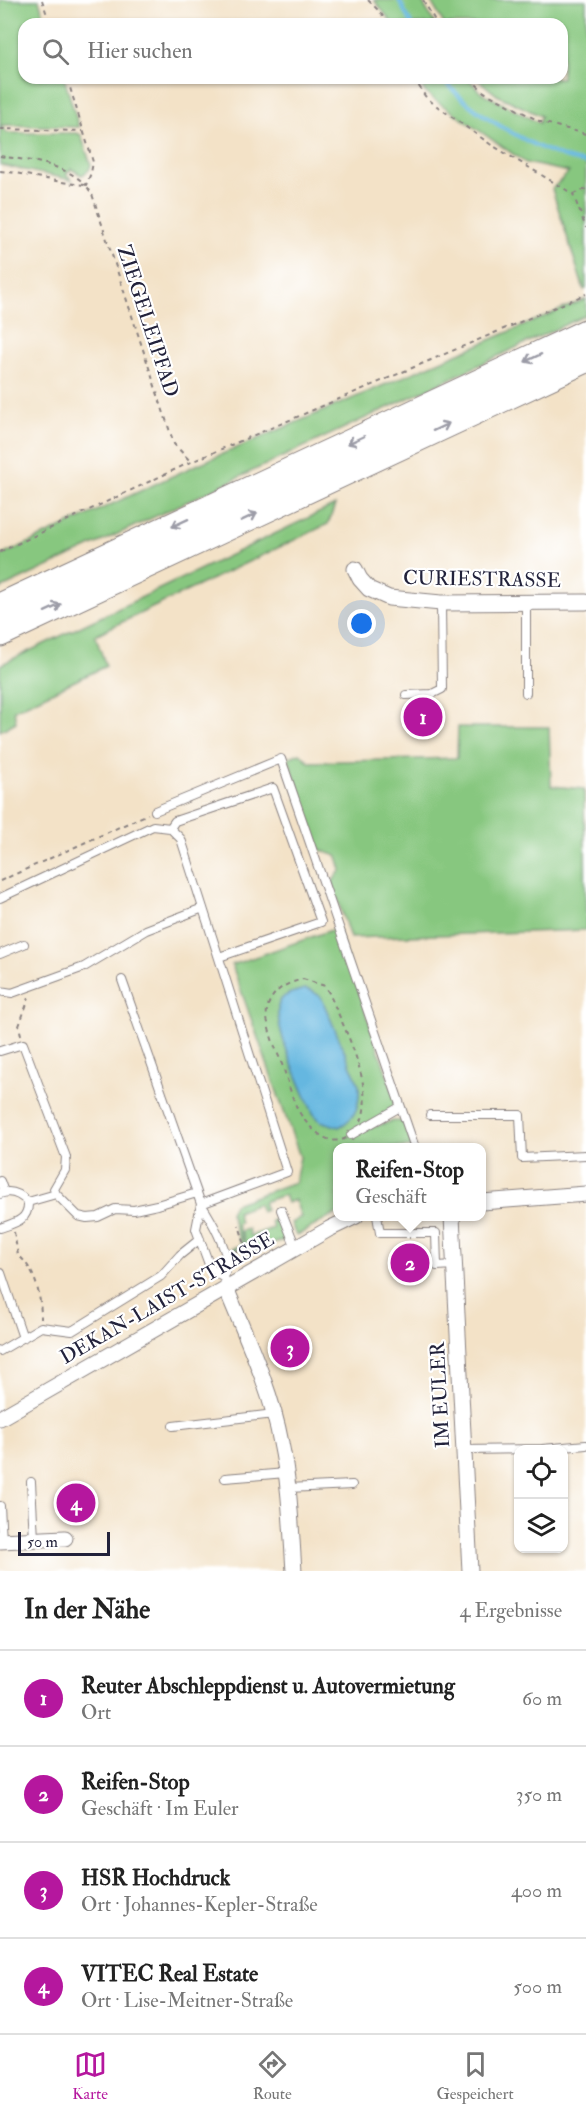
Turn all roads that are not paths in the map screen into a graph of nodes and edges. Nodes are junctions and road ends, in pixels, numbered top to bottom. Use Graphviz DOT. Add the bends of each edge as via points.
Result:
graph roads {
  1 [pos="586,333"];
  2 [pos="586,358"];
  3 [pos="355,569"];
  4 [pos="526,602"];
  5 [pos="586,602"];
  6 [pos="441,603"];
  7 [pos="0,607"];
  8 [pos="0,633"];
  9 [pos="526,693"];
  10 [pos="406,695"];
  11 [pos="155,811"];
  12 [pos="170,828"];
  13 [pos="0,898"];
  14 [pos="203,908"];
  15 [pos="24,944"];
  16 [pos="0,954"];
  17 [pos="219,957"];
  18 [pos="122,980"];
  19 [pos="0,991"];
  20 [pos="0,1051"];
  21 [pos="400,1107"];
  22 [pos="430,1116"];
  23 [pos="351,1135"];
  24 [pos="413,1143"];
  25 [pos="586,1155"];
  26 [pos="0,1181"];
  27 [pos="2,1193"];
  28 [pos="197,1193"];
  29 [pos="56,1194"];
  30 [pos="586,1194"];
  31 [pos="28,1202"];
  32 [pos="486,1202"];
  33 [pos="201,1204"];
  34 [pos="281,1210"];
  35 [pos="346,1221"];
  36 [pos="378,1221"];
  37 [pos="452,1221"];
  38 [pos="0,1228"];
  39 [pos="200,1239"];
  40 [pos="296,1248"];
  41 [pos="455,1265"];
  42 [pos="0,1273"];
  43 [pos="224,1282"];
  44 [pos="23,1338"];
  45 [pos="0,1351"];
  46 [pos="274,1414"];
  47 [pos="0,1418"];
  48 [pos="173,1426"];
  49 [pos="586,1445"];
  50 [pos="464,1450"];
  51 [pos="225,1478"];
  52 [pos="287,1480"];
  53 [pos="31,1482"];
  54 [pos="352,1485"];
  55 [pos="0,1506"];
  56 [pos="65,1538"];
  57 [pos="34,1539"];
  58 [pos="1,1541"];
  59 [pos="294,1571"];
  60 [pos="470,1571"];
  1 -- 7 [label="highway, one-way"];
  8 -- 2 [label="highway, one-way"];
  3 -- 6 [label="street, CURIESTRASSE" via="369,589 388,598"];
  4 -- 5 [label="street, CURIESTRASSE"];
  4 -- 6 [label="street, CURIESTRASSE"];
  4 -- 9 [label="lane"];
  6 -- 10 [label="lane" via="442,689 432,694"];
  11 -- 21 [label="lane" via="281,759"];
  12 -- 13 [label="lane" via="153,826"];
  12 -- 14 [label="lane" via="181,839"];
  12 -- 17 [label="lane" via="175,821 273,788 321,922"];
  14 -- 17 [label="lane"];
  14 -- 19 [label="lane" via="146,930 84,967 12,993"];
  15 -- 16 [label="lane"];
  17 -- 33 [label="lane" via="287,1172"];
  18 -- 28 [label="lane"];
  20 -- 29 [label="lane" via="23,1044 66,1157 65,1170 54,1189"];
  21 -- 23 [label="lane"];
  21 -- 24 [label="lane"];
  22 -- 25 [label="lane" via="520,1115 522,1158"];
  26 -- 27 [label="lane"];
  27 -- 31 [label="lane" via="21,1195"];
  28 -- 29 [label="lane" via="87,1218 78,1216"];
  28 -- 33 [label="lane"];
  29 -- 31 [label="lane"];
  30 -- 32 [label="street"];
  31 -- 38 [label="lane" via="21,1221"];
  33 -- 39 [label="lane" via="196,1229"];
  33 -- 43 [label="lane" via="215,1226 228,1263"];
  34 -- 40 [label="lane"];
  35 -- 40 [label="street, DEKAN-LAIST-STRASSE"];
  36 -- 41 [label="lane" via="380,1233 436,1233 437,1266"];
  37 -- 41 [label="street, IM EULER"];
  39 -- 43 [label="lane" via="210,1268"];
  39 -- 44 [label="lane" via="161,1276 72,1330 41,1328"];
  40 -- 43 [label="street, DEKAN-LAIST-STRASSE"];
  41 -- 50 [label="street, IM EULER"];
  42 -- 44 [label="lane"];
  43 -- 46 [label="street"];
  43 -- 47 [label="street, DEKAN-LAIST-STRASSE"];
  44 -- 45 [label="lane"];
  46 -- 48 [label="lane"];
  46 -- 52 [label="street"];
  49 -- 50 [label="lane"];
  50 -- 60 [label="street, IM EULER"];
  51 -- 52 [label="lane"];
  52 -- 54 [label="lane"];
  52 -- 59 [label="street"];
  53 -- 57 [label="lane"];
  55 -- 58 [label="lane"];
  56 -- 57 [label="street"];
  57 -- 58 [label="street"];
}
